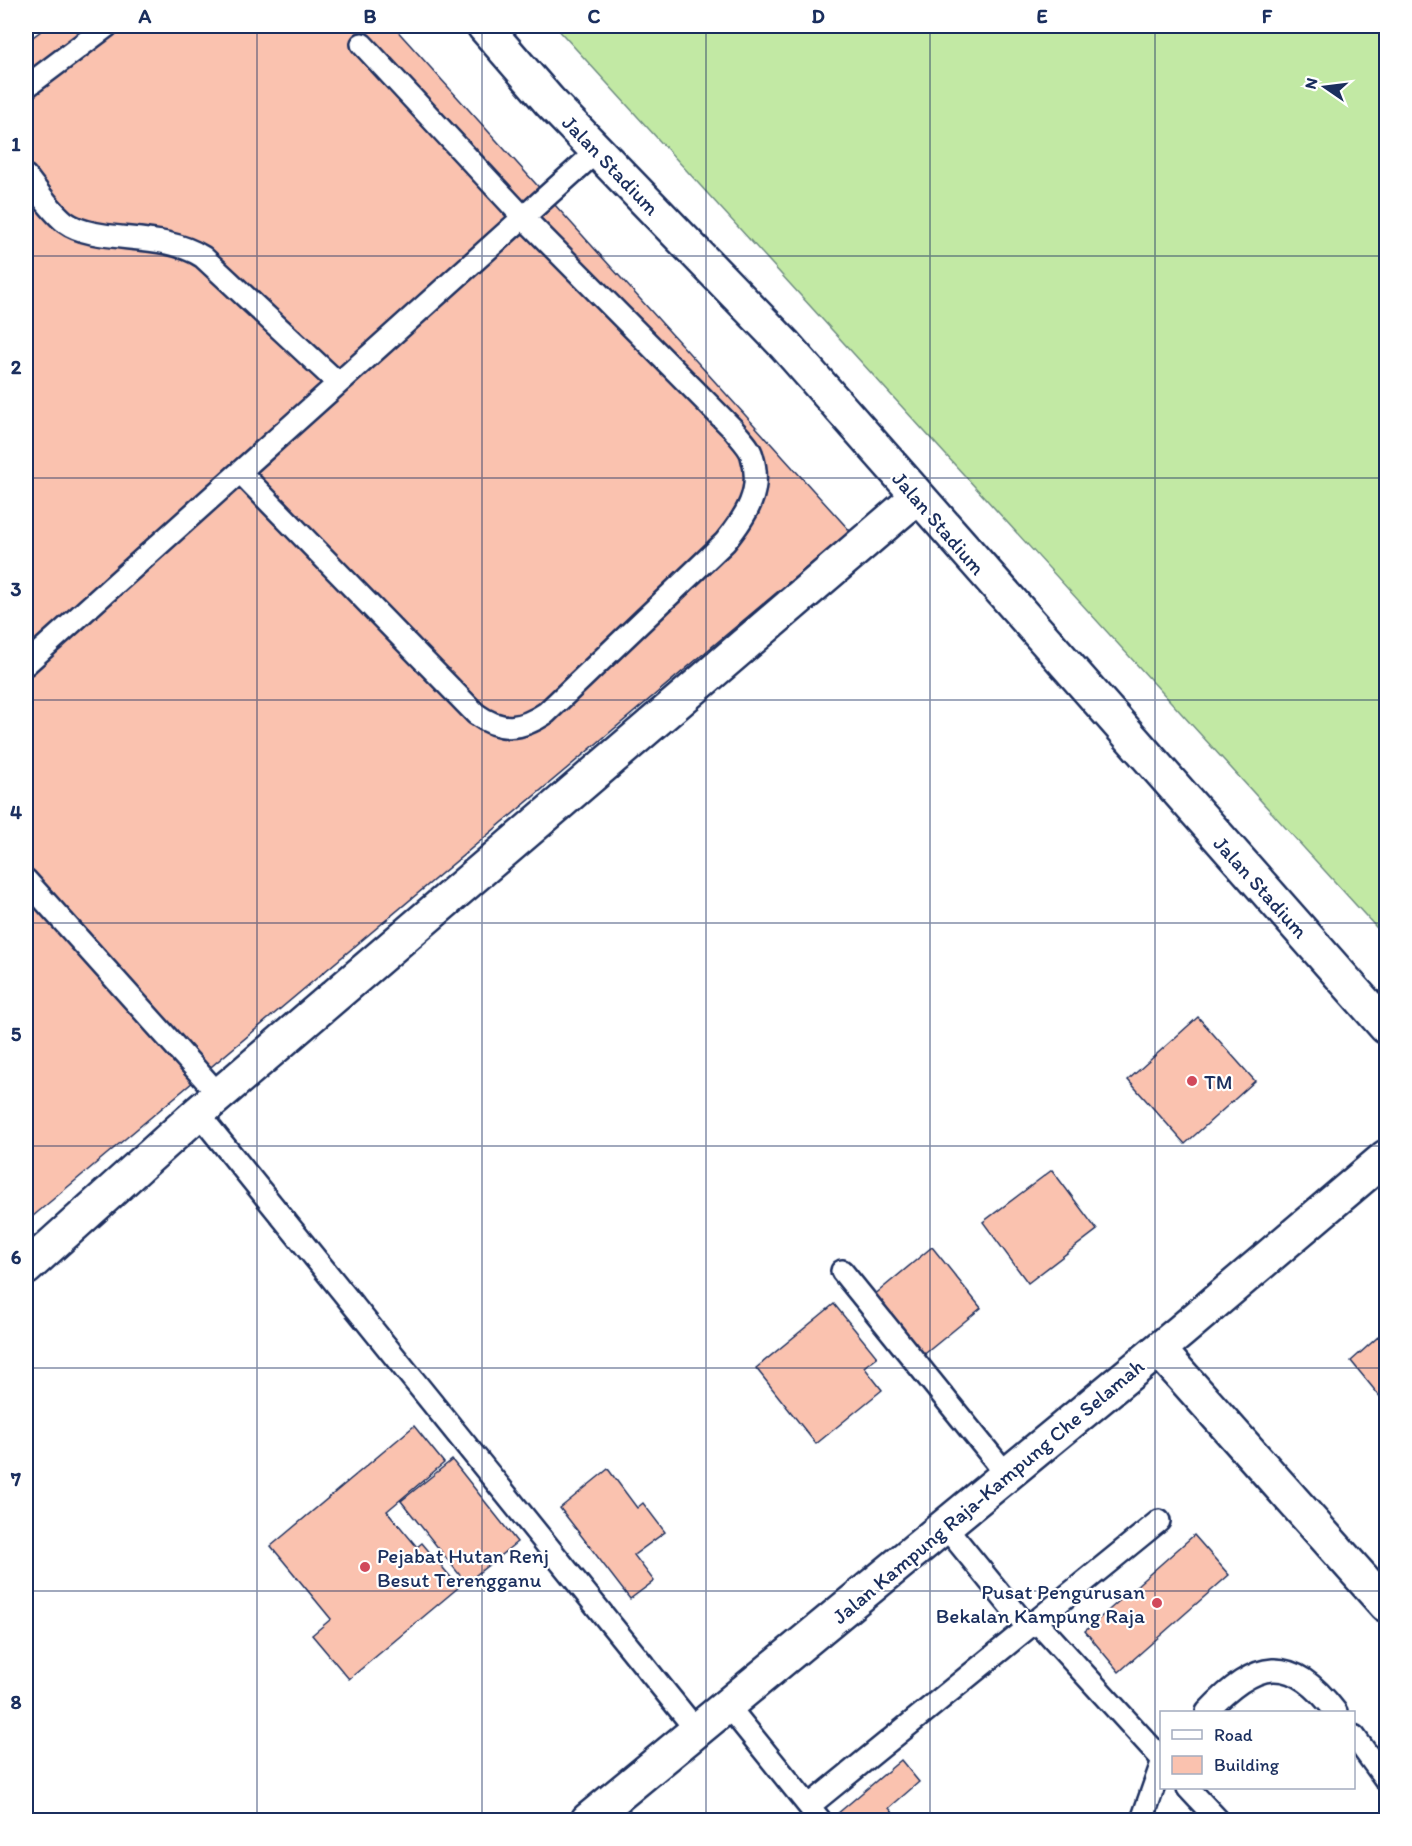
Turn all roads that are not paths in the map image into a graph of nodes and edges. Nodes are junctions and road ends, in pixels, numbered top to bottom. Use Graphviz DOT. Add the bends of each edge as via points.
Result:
graph roads {
  1 [pos="107,26"];
  2 [pos="484,26"];
  3 [pos="362,44"];
  4 [pos="26,87"];
  5 [pos="597,151"];
  6 [pos="26,176"];
  7 [pos="523,217"];
  8 [pos="338,383"];
  9 [pos="240,472"];
  10 [pos="916,497"];
  11 [pos="26,664"];
  12 [pos="26,880"];
  13 [pos="1386,1027"];
  14 [pos="209,1104"];
  15 [pos="1386,1160"];
  16 [pos="30,1257"];
  17 [pos="842,1270"];
  18 [pos="1159,1350"];
  19 [pos="1007,1475"];
  20 [pos="1159,1521"];
  21 [pos="945,1526"];
  22 [pos="1386,1605"];
  23 [pos="1032,1625"];
  24 [pos="728,1706"];
  25 [pos="1209,1711"];
  26 [pos="1334,1711"];
  27 [pos="697,1731"];
  28 [pos="1355,1739"];
  29 [pos="1160,1758"];
  30 [pos="1160,1767"];
  31 [pos="1386,1780"];
  32 [pos="1189,1789"];
  33 [pos="814,1814"];
  34 [pos="588,1821"];
  35 [pos="1142,1821"];
  36 [pos="1218,1821"];
  1 -- 4 [label="lane"];
  2 -- 5 [label="street, Jalan Stadium"];
  3 -- 7 [label="lane"];
  5 -- 7 [label="lane"];
  5 -- 10 [label="street, Jalan Stadium" via="785,345"];
  6 -- 8 [label="lane" via="53,210 75,227 161,240 203,257"];
  7 -- 8 [label="lane"];
  7 -- 9 [label="lane" via="733,429 752,454 756,483 746,516 725,542 546,713 517,728 504,729 476,714"];
  8 -- 9 [label="lane"];
  9 -- 11 [label="lane"];
  10 -- 13 [label="street, Jalan Stadium"];
  10 -- 14 [label="street"];
  12 -- 14 [label="lane"];
  14 -- 16 [label="street"];
  14 -- 27 [label="lane"];
  15 -- 18 [label="street, Jalan Kampung Raja-Kampung Che Selamah"];
  17 -- 19 [label="lane"];
  18 -- 19 [label="street, Jalan Kampung Raja-Kampung Che Selamah"];
  18 -- 22 [label="street"];
  19 -- 21 [label="street, Jalan Kampung Raja-Kampung Che Selamah"];
  20 -- 23 [label="lane"];
  21 -- 23 [label="lane"];
  21 -- 24 [label="street, Jalan Kampung Raja-Kampung Che Selamah"];
  23 -- 29 [label="lane"];
  23 -- 33 [label="lane"];
  24 -- 27 [label="street, Jalan Kampung Raja-Kampung Che Selamah"];
  24 -- 33 [label="lane"];
  25 -- 26 [label="lane" via="1235,1684 1264,1671 1302,1676"];
  27 -- 34 [label="street, Jalan Kampung Raja-Kampung Che Selamah"];
  28 -- 31 [label="lane"];
  30 -- 35 [label="lane"];
  32 -- 36 [label="lane"];
}
